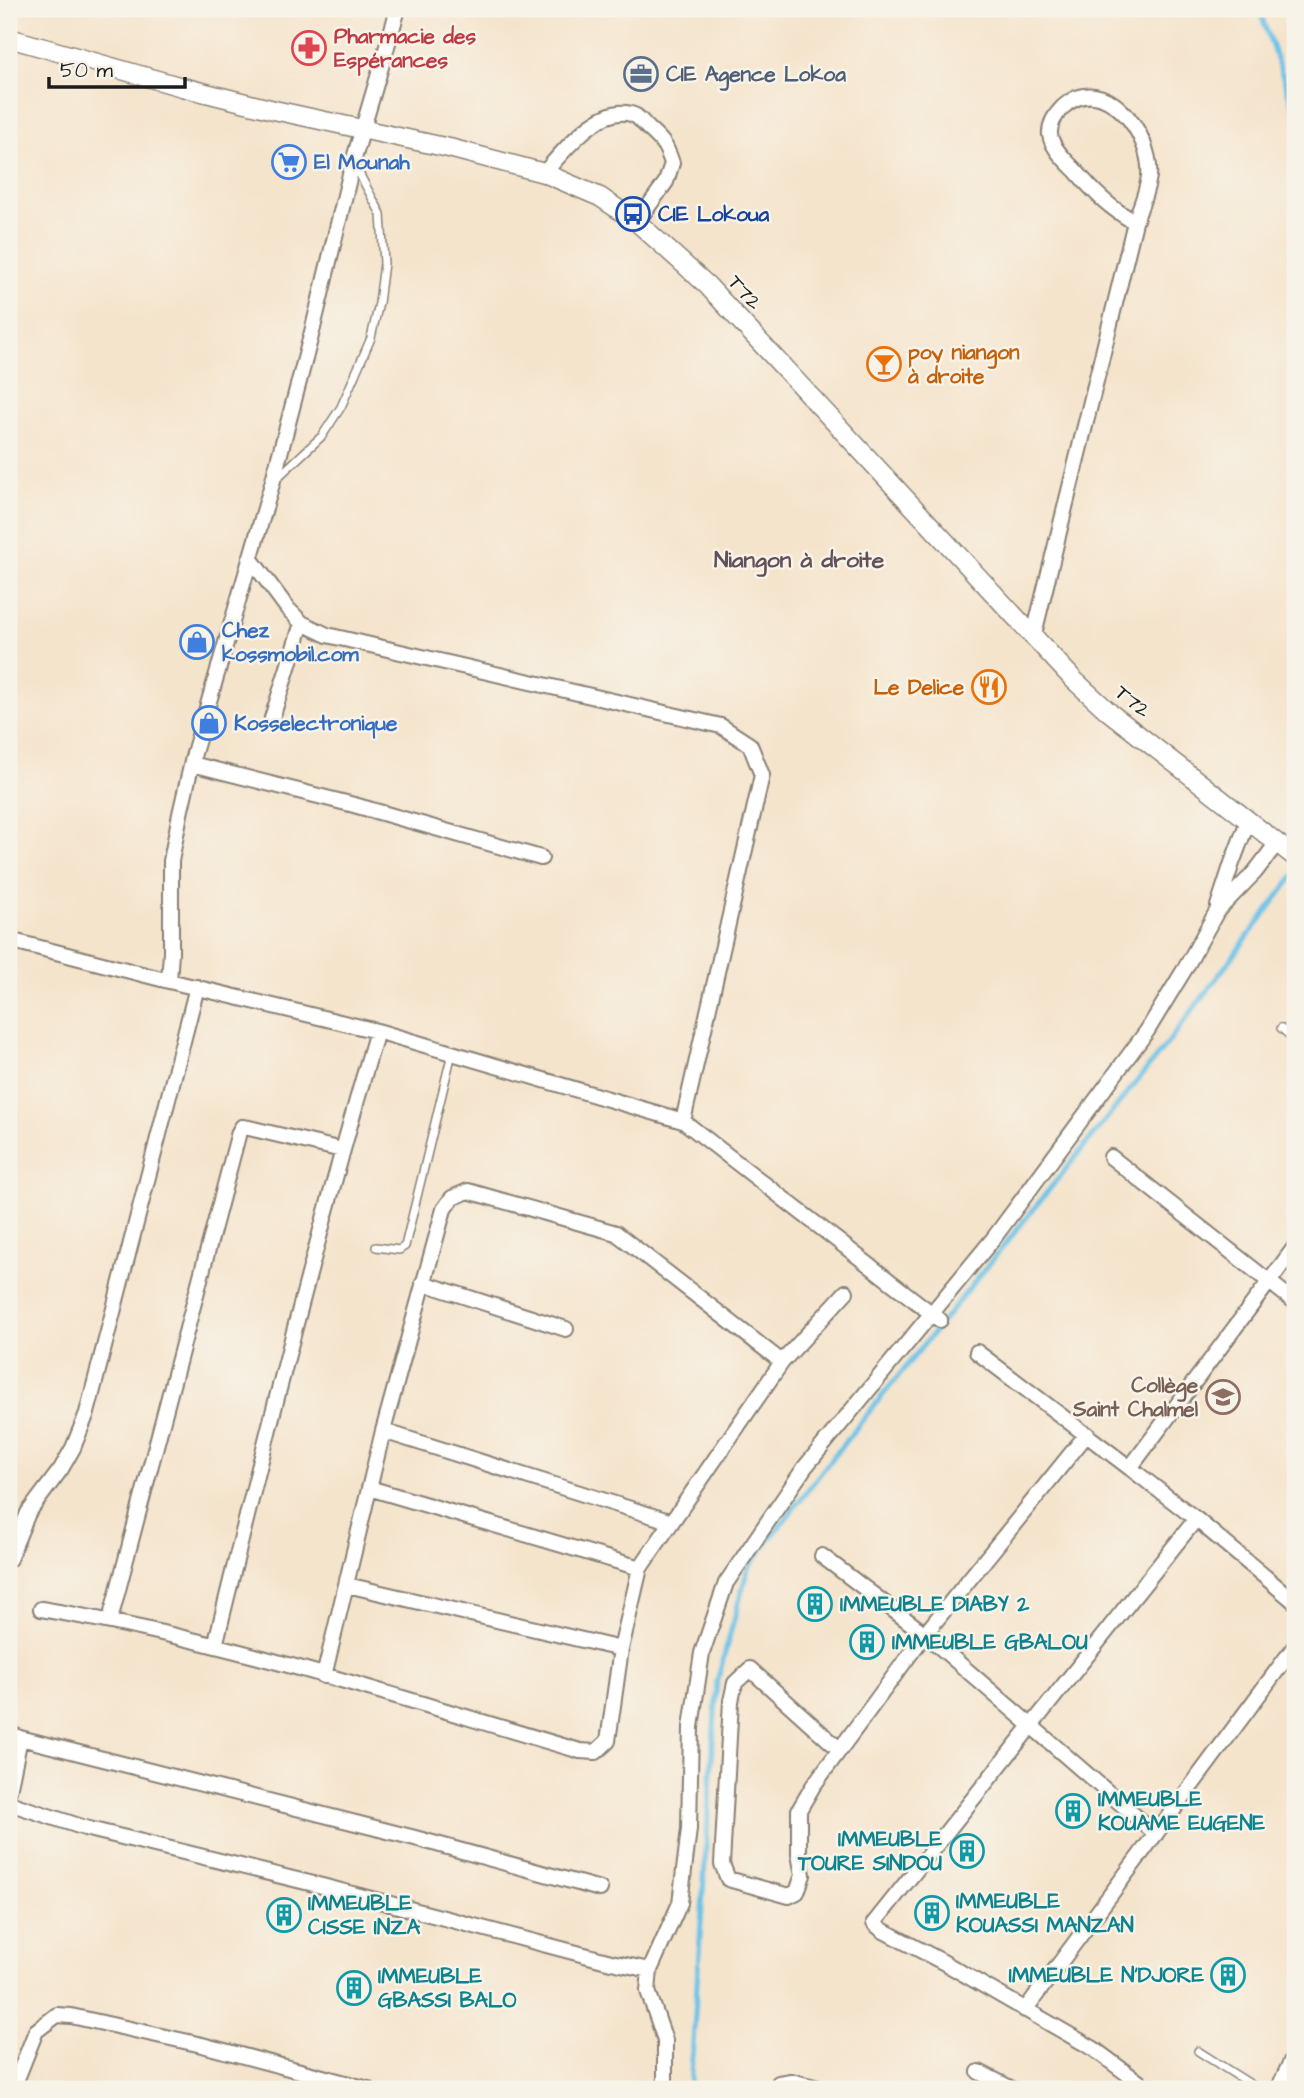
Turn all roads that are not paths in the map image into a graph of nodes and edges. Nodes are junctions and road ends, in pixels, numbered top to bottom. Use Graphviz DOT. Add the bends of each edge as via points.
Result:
graph roads {
  1 [pos="398,9"];
  2 [pos="9,38"];
  3 [pos="363,129"];
  4 [pos="353,162"];
  5 [pos="544,173"];
  6 [pos="637,222"];
  7 [pos="1135,222"];
  8 [pos="272,484"];
  9 [pos="250,558"];
  10 [pos="302,623"];
  11 [pos="1033,638"];
  12 [pos="272,718"];
  13 [pos="192,764"];
  14 [pos="1248,821"];
  15 [pos="1287,851"];
  16 [pos="541,858"];
  17 [pos="1217,911"];
  18 [pos="9,940"];
  19 [pos="169,981"];
  20 [pos="197,987"];
  21 [pos="1281,1028"];
  22 [pos="377,1031"];
  23 [pos="1295,1040"];
  24 [pos="452,1052"];
  25 [pos="683,1121"];
  26 [pos="342,1150"];
  27 [pos="1111,1157"];
  28 [pos="376,1247"];
  29 [pos="1295,1247"];
  30 [pos="1269,1281"];
  31 [pos="424,1283"];
  32 [pos="846,1292"];
  33 [pos="1295,1302"];
  34 [pos="936,1317"];
  35 [pos="566,1329"];
  36 [pos="977,1352"];
  37 [pos="782,1362"];
  38 [pos="383,1432"];
  39 [pos="1087,1434"];
  40 [pos="1130,1468"];
  41 [pos="369,1488"];
  42 [pos="1196,1519"];
  43 [pos="672,1522"];
  44 [pos="822,1556"];
  45 [pos="9,1557"];
  46 [pos="640,1568"];
  47 [pos="347,1585"];
  48 [pos="1295,1602"];
  49 [pos="41,1609"];
  50 [pos="110,1620"];
  51 [pos="925,1634"];
  52 [pos="215,1646"];
  53 [pos="1295,1646"];
  54 [pos="621,1649"];
  55 [pos="324,1676"];
  56 [pos="1030,1726"];
  57 [pos="15,1735"];
  58 [pos="840,1750"];
  59 [pos="9,1791"];
  60 [pos="9,1803"];
  61 [pos="1156,1834"];
  62 [pos="600,1889"];
  63 [pos="650,1970"];
  64 [pos="1026,2010"];
  65 [pos="1198,2051"];
  66 [pos="1295,2053"];
  67 [pos="979,2072"];
  68 [pos="13,2089"];
  69 [pos="368,2089"];
  70 [pos="665,2089"];
  71 [pos="777,2089"];
  72 [pos="822,2089"];
  73 [pos="1012,2089"];
  74 [pos="1148,2089"];
  75 [pos="1258,2089"];
  76 [pos="1278,2089"];
  1 -- 3 [label="street"];
  2 -- 3 [label="street, T72" via="183,88"];
  3 -- 4 [label="street"];
  3 -- 5 [label="street, T72"];
  4 -- 8 [label="street"];
  4 -- 8 [label="lane" via="381,214 384,263 371,338 341,407 322,436"];
  5 -- 6 [label="street, T72" via="600,197"];
  5 -- 6 [label="street" via="597,120 618,112 636,116 664,143 672,163 666,182"];
  6 -- 11 [label="street, T72" via="707,285"];
  7 -- 7 [label="street" via="1149,174 1140,136 1131,121 1103,97 1073,98 1051,125 1055,148 1102,200"];
  7 -- 11 [label="street"];
  8 -- 9 [label="street"];
  9 -- 10 [label="street"];
  9 -- 13 [label="street"];
  10 -- 12 [label="street"];
  10 -- 25 [label="street" via="327,635 721,726 750,745 762,775"];
  11 -- 14 [label="street, T72" via="1109,712"];
  13 -- 16 [label="street"];
  13 -- 19 [label="street" via="171,862"];
  14 -- 15 [label="street, T72"];
  14 -- 17 [label="street"];
  15 -- 17 [label="street" via="1255,873"];
  17 -- 34 [label="street" via="1147,1031"];
  18 -- 19 [label="street"];
  19 -- 20 [label="street"];
  20 -- 22 [label="street"];
  20 -- 45 [label="street" via="87,1413 61,1469 27,1513"];
  21 -- 23 [label="lane"];
  22 -- 24 [label="street"];
  22 -- 26 [label="street"];
  24 -- 25 [label="street"];
  24 -- 28 [label="lane" via="405,1247"];
  25 -- 34 [label="street"];
  26 -- 50 [label="street" via="249,1128 242,1127 239,1132"];
  26 -- 52 [label="street"];
  27 -- 30 [label="street"];
  29 -- 30 [label="street"];
  30 -- 33 [label="street"];
  30 -- 40 [label="street"];
  31 -- 35 [label="street"];
  31 -- 37 [label="street" via="444,1209 452,1198 468,1191 616,1233"];
  31 -- 38 [label="street"];
  32 -- 37 [label="street"];
  34 -- 63 [label="street" via="805,1467 726,1583 702,1653 691,1727 689,1829 680,1903"];
  36 -- 39 [label="street"];
  37 -- 43 [label="street"];
  38 -- 41 [label="street"];
  38 -- 43 [label="street"];
  39 -- 40 [label="street"];
  39 -- 51 [label="street"];
  40 -- 42 [label="street"];
  41 -- 46 [label="street"];
  41 -- 47 [label="street"];
  42 -- 48 [label="street"];
  42 -- 56 [label="street"];
  43 -- 46 [label="street"];
  44 -- 51 [label="street"];
  46 -- 54 [label="street"];
  47 -- 54 [label="street"];
  47 -- 55 [label="street"];
  49 -- 50 [label="street"];
  50 -- 52 [label="street"];
  51 -- 56 [label="street"];
  51 -- 58 [label="street"];
  52 -- 55 [label="street"];
  53 -- 61 [label="street"];
  54 -- 55 [label="street" via="608,1741 596,1752"];
  56 -- 61 [label="street"];
  56 -- 64 [label="street" via="874,1923"];
  57 -- 59 [label="street"];
  57 -- 62 [label="street"];
  58 -- 58 [label="street" via="799,1810 803,1875 797,1892 789,1896 728,1879 722,1864 735,1682 750,1669"];
  60 -- 63 [label="street" via="85,1829"];
  61 -- 64 [label="street"];
  63 -- 70 [label="street" via="648,1990 665,2040"];
  64 -- 74 [label="street" via="1094,2049"];
  65 -- 75 [label="lane"];
  66 -- 76 [label="street"];
  67 -- 73 [label="street"];
  68 -- 69 [label="street" via="36,2031 57,2015 202,2045"];
  71 -- 72 [label="street" via="779,2083 791,2081"];
}
